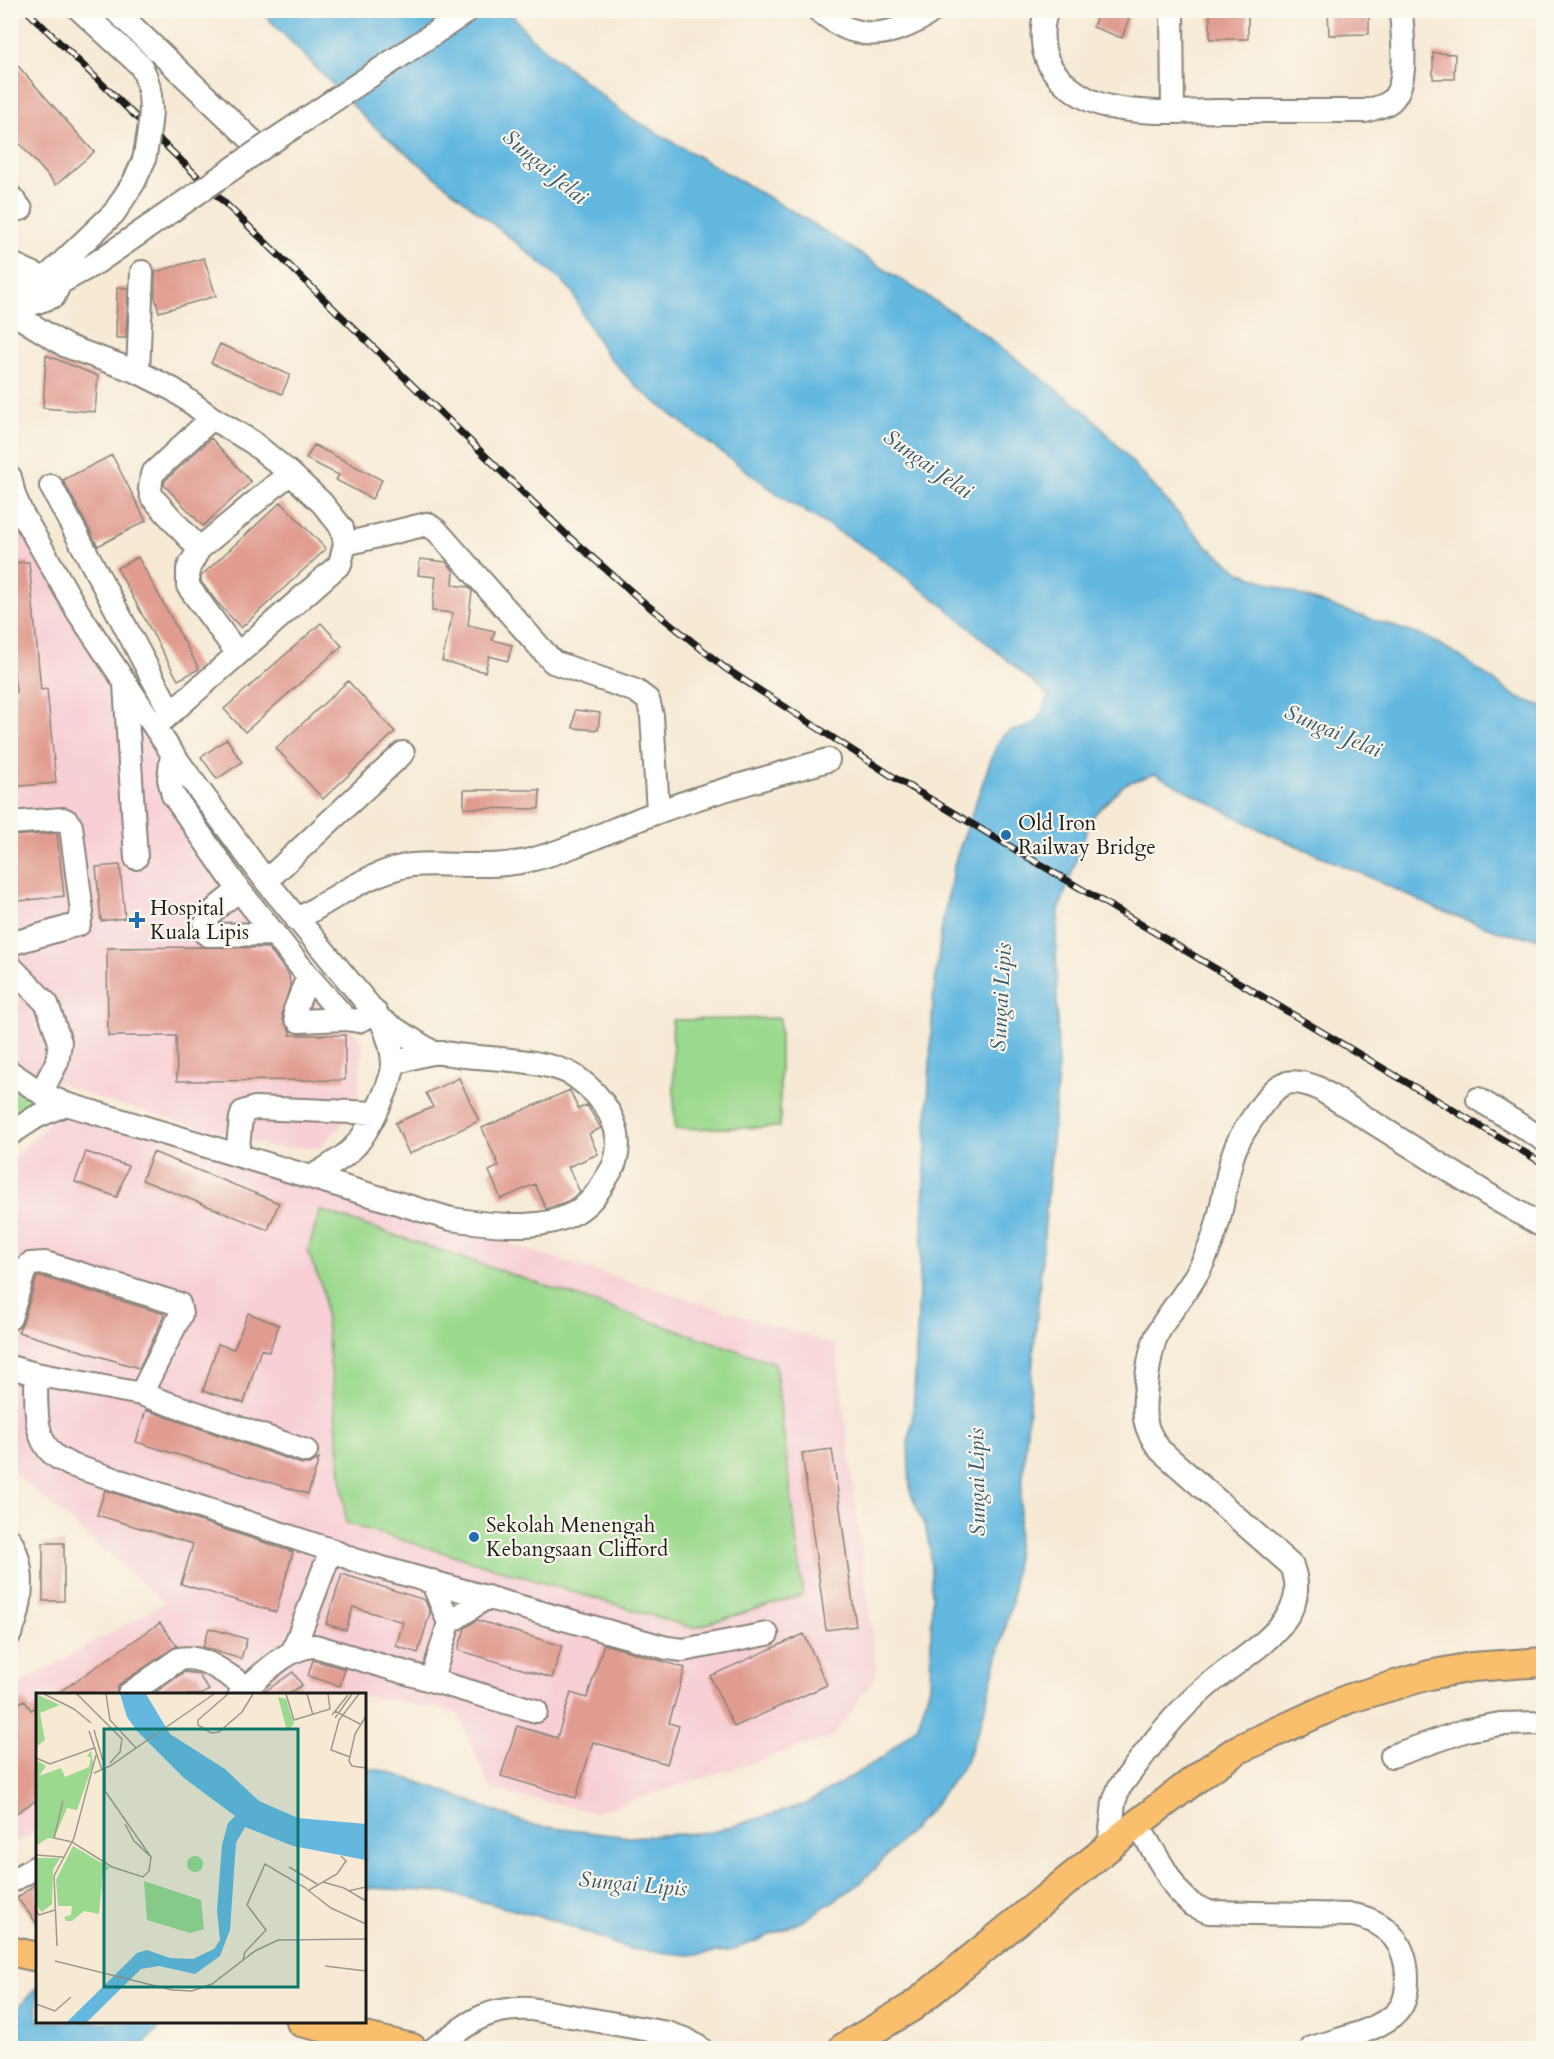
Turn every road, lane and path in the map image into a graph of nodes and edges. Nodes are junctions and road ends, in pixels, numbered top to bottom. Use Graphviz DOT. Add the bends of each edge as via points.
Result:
graph roads {
  1 [pos="80,10"];
  2 [pos="469,10"];
  3 [pos="818,10"];
  4 [pos="934,10"];
  5 [pos="1047,10"];
  6 [pos="1172,10"];
  7 [pos="1401,10"];
  8 [pos="120,15"];
  9 [pos="1173,112"];
  10 [pos="261,149"];
  11 [pos="10,263"];
  12 [pos="142,272"];
  13 [pos="50,279"];
  14 [pos="10,289"];
  15 [pos="10,312"];
  16 [pos="138,372"];
  17 [pos="212,418"];
  18 [pos="291,472"];
  19 [pos="11,482"];
  20 [pos="51,486"];
  21 [pos="345,544"];
  22 [pos="199,549"];
  23 [pos="108,595"];
  24 [pos="78,612"];
  25 [pos="238,654"];
  26 [pos="125,684"];
  27 [pos="163,719"];
  28 [pos="172,753"];
  29 [pos="403,753"];
  30 [pos="828,760"];
  31 [pos="658,811"];
  32 [pos="10,824"];
  33 [pos="136,858"];
  34 [pos="266,881"];
  35 [pos="239,890"];
  36 [pos="297,920"];
  37 [pos="274,934"];
  38 [pos="10,944"];
  39 [pos="10,966"];
  40 [pos="308,975"];
  41 [pos="378,1016"];
  42 [pos="346,1019"];
  43 [pos="434,1053"];
  44 [pos="393,1063"];
  45 [pos="10,1072"];
  46 [pos="42,1093"];
  47 [pos="1478,1099"];
  48 [pos="66,1104"];
  49 [pos="375,1113"];
  50 [pos="10,1134"];
  51 [pos="1544,1140"];
  52 [pos="237,1155"];
  53 [pos="311,1177"];
  54 [pos="1544,1227"];
  55 [pos="10,1318"];
  56 [pos="10,1367"];
  57 [pos="36,1374"];
  58 [pos="141,1394"];
  59 [pos="306,1451"];
  60 [pos="10,1540"];
  61 [pos="331,1550"];
  62 [pos="432,1581"];
  63 [pos="487,1597"];
  64 [pos="449,1623"];
  65 [pos="10,1634"];
  66 [pos="767,1634"];
  67 [pos="293,1650"];
  68 [pos="1544,1662"];
  69 [pos="432,1679"];
  70 [pos="244,1691"];
  71 [pos="132,1693"];
  72 [pos="536,1711"];
  73 [pos="1544,1723"];
  74 [pos="1392,1756"];
  75 [pos="1137,1824"];
  76 [pos="1109,1848"];
  77 [pos="36,1867"];
  78 [pos="10,1882"];
  79 [pos="10,1951"];
  80 [pos="36,1957"];
  81 [pos="305,2023"];
  82 [pos="412,2049"];
  83 [pos="435,2049"];
  84 [pos="700,2049"];
  85 [pos="843,2049"];
  86 [pos="1312,2049"];
  1 -- 13 [label="street, bridge" via="141,66 147,78 151,117 144,160 134,182 114,213"];
  2 -- 10 [label="street, bridge"];
  3 -- 4 [label="street" via="855,32 873,33 904,28"];
  5 -- 9 [label="street" via="1042,39 1046,59 1067,85 1108,107"];
  6 -- 9 [label="street"];
  7 -- 9 [label="street" via="1403,75 1400,87 1385,106 1365,111"];
  8 -- 10 [label="street"];
  10 -- 13 [label="street, bridge" via="96,263"];
  11 -- 13 [label="street"];
  12 -- 16 [label="street"];
  13 -- 14 [label="street"];
  13 -- 15 [label="street" via="54,296"];
  15 -- 16 [label="street" via="66,346"];
  16 -- 17 [label="street" via="174,390"];
  17 -- 18 [label="street"];
  17 -- 22 [label="street" via="152,474 150,489 152,497"];
  18 -- 21 [label="street" via="342,528"];
  18 -- 22 [label="street"];
  19 -- 24 [label="street" via="22,514"];
  20 -- 23 [label="street"];
  21 -- 25 [label="street" via="340,564"];
  21 -- 31 [label="street" via="427,524 438,531 553,662 636,691 648,700"];
  22 -- 25 [label="street" via="188,569 188,586"];
  23 -- 24 [label="street"];
  23 -- 27 [label="street"];
  24 -- 26 [label="street"];
  25 -- 27 [label="street"];
  26 -- 27 [label="street"];
  26 -- 33 [label="street"];
  27 -- 28 [label="street"];
  28 -- 34 [label="street"];
  28 -- 35 [label="street" via="169,779 173,795"];
  29 -- 34 [label="street"];
  30 -- 31 [label="street"];
  31 -- 36 [label="street" via="532,860 410,866 383,873"];
  32 -- 38 [label="street" via="67,821 71,826 82,912 79,924"];
  34 -- 36 [label="street"];
  35 -- 37 [label="street"];
  35 -- 37 [label="street" via="208,915 204,932"];
  36 -- 41 [label="street"];
  37 -- 40 [label="street"];
  39 -- 46 [label="street" via="47,1004 60,1042 57,1062"];
  40 -- 42 [label="street"];
  40 -- 42 [label="street" via="295,1010 296,1018"];
  41 -- 42 [label="street" via="358,1021"];
  41 -- 43 [label="street"];
  41 -- 44 [label="street"];
  43 -- 44 [label="street"];
  43 -- 53 [label="street" via="513,1060 558,1069 575,1076 596,1093 606,1105 618,1139 615,1163 591,1200 568,1217 508,1226 451,1219"];
  44 -- 49 [label="street"];
  45 -- 46 [label="street"];
  46 -- 48 [label="street"];
  47 -- 51 [label="street"];
  48 -- 50 [label="street"];
  48 -- 52 [label="street"];
  49 -- 52 [label="street" via="255,1108 243,1112"];
  49 -- 53 [label="street" via="352,1149"];
  52 -- 53 [label="street"];
  54 -- 76 [label="street" via="1303,1082 1277,1086 1245,1129 1233,1156 1219,1223 1208,1253 1157,1336 1150,1360 1144,1423 1161,1450 1292,1566 1297,1591 1285,1619 1191,1701 1123,1783 1114,1802"];
  55 -- 58 [label="street" via="30,1264 45,1263 179,1304 181,1314"];
  56 -- 57 [label="street"];
  57 -- 58 [label="street"];
  57 -- 61 [label="street" via="38,1421 43,1441 53,1455"];
  58 -- 59 [label="street"];
  60 -- 65 [label="street" via="20,1575 20,1600"];
  61 -- 62 [label="street"];
  61 -- 67 [label="street"];
  62 -- 63 [label="street"];
  62 -- 64 [label="street"];
  63 -- 64 [label="street"];
  63 -- 66 [label="street" via="675,1649"];
  64 -- 69 [label="street"];
  67 -- 69 [label="street" via="315,1646"];
  67 -- 70 [label="street"];
  68 -- 75 [label="main road" via="1472,1667 1429,1675 1348,1699 1237,1750"];
  69 -- 72 [label="street"];
  70 -- 71 [label="street" via="203,1660 187,1657 178,1659"];
  73 -- 74 [label="street" via="1467,1730"];
  75 -- 76 [label="main road"];
  75 -- 86 [label="street" via="1177,1890 1192,1905 1209,1912 1353,1915 1372,1919 1395,1938 1407,1965 1403,2004 1393,2016 1374,2027"];
  76 -- 85 [label="main road" via="912,2007"];
  77 -- 78 [label="street"];
  79 -- 80 [label="main road"];
  81 -- 82 [label="main road"];
  83 -- 84 [label="street" via="493,2011 531,2008 668,2033"];
}
